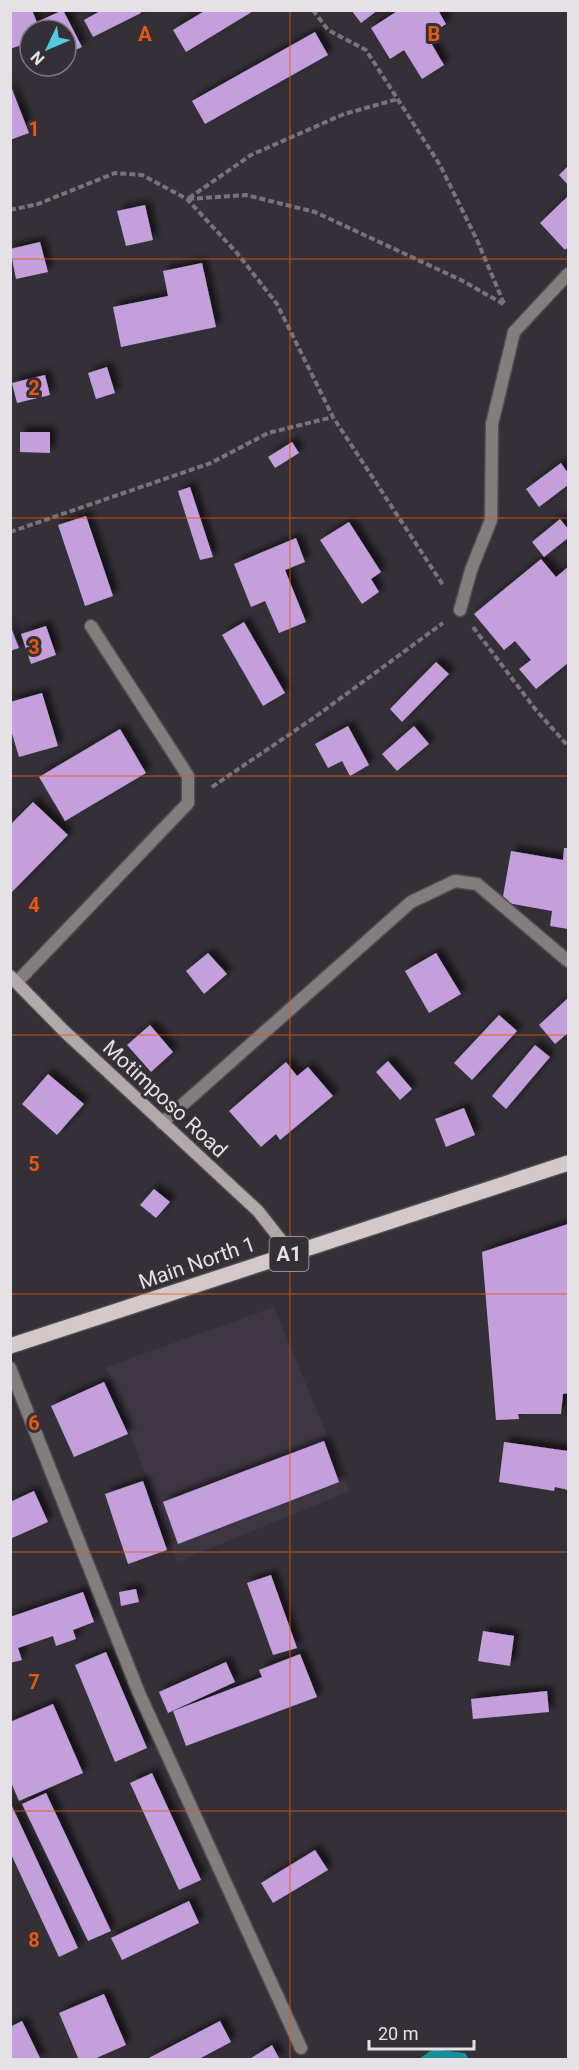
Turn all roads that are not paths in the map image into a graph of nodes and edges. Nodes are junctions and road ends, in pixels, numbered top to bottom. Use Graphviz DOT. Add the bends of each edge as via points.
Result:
graph roads {
  1 [pos="568,274"];
  2 [pos="460,610"];
  3 [pos="91,626"];
  4 [pos="568,961"];
  5 [pos="14,979"];
  6 [pos="162,1123"];
  7 [pos="568,1163"];
  8 [pos="291,1253"];
  9 [pos="10,1346"];
  10 [pos="10,1368"];
  11 [pos="301,2048"];
  1 -- 2 [label="street" via="514,332 492,424 491,520"];
  3 -- 5 [label="street" via="188,776 188,803"];
  4 -- 6 [label="street" via="477,884 455,882 411,902"];
  5 -- 6 [label="street, Motimposo Road"];
  6 -- 8 [label="street, Motimposo Road" via="258,1211"];
  7 -- 8 [label="main road, Main North 1 / A1"];
  8 -- 9 [label="main road, Main North 1 / A1"];
  10 -- 11 [label="street" via="139,1693"];
}
